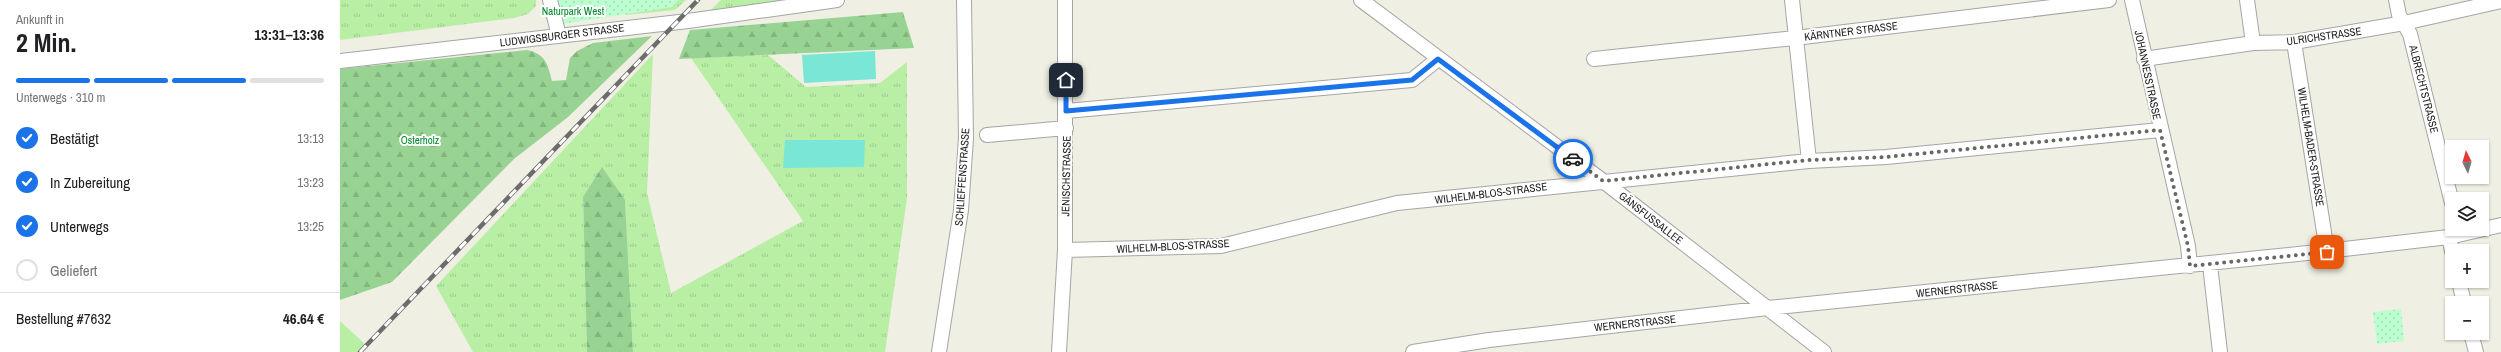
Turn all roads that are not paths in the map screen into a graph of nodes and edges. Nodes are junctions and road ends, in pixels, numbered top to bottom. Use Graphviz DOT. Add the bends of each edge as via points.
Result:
graph roads {
  1 [pos="550,0"];
  2 [pos="837,0"];
  3 [pos="964,0"];
  4 [pos="1065,0"];
  5 [pos="1361,0"];
  6 [pos="1792,0"];
  7 [pos="2109,0"];
  8 [pos="2132,0"];
  9 [pos="2247,0"];
  10 [pos="2396,0"];
  11 [pos="2501,1"];
  12 [pos="2404,23"];
  13 [pos="559,36"];
  14 [pos="1795,38"];
  15 [pos="2294,42"];
  16 [pos="2253,43"];
  17 [pos="1438,59"];
  18 [pos="1594,59"];
  19 [pos="2144,59"];
  20 [pos="340,61"];
  21 [pos="1066,111"];
  22 [pos="1066,128"];
  23 [pos="2160,130"];
  24 [pos="987,135"];
  25 [pos="1809,160"];
  26 [pos="1603,181"];
  27 [pos="2449,192"];
  28 [pos="2501,224"];
  29 [pos="2489,226"];
  30 [pos="2445,235"];
  31 [pos="1065,250"];
  32 [pos="2327,252"];
  33 [pos="2210,265"];
  34 [pos="2190,266"];
  35 [pos="1768,308"];
  36 [pos="2473,340"];
  37 [pos="939,352"];
  38 [pos="1059,352"];
  39 [pos="1413,352"];
  40 [pos="1824,352"];
  41 [pos="2220,352"];
  42 [pos="2476,352"];
  1 -- 13 [label="street"];
  2 -- 13 [label="street, LUDWIGSBURGER STRASSE"];
  3 -- 37 [label="street, SCHLIEFFENSTRASSE" via="966,138 962,188"];
  4 -- 21 [label="street, JENISCHSTRASSE"];
  5 -- 17 [label="street, GÄNSFUSSALLEE"];
  6 -- 14 [label="street"];
  7 -- 14 [label="street, KÄRNTNER STRASSE"];
  8 -- 19 [label="street, JOHANNESSTRASSE"];
  9 -- 16 [label="street"];
  10 -- 12 [label="street, ALBRECHTSTRASSE" via="2399,15"];
  11 -- 12 [label="street, ULRICHSTRASSE"];
  12 -- 15 [label="street, ULRICHSTRASSE"];
  12 -- 27 [label="street, ALBRECHTSTRASSE" via="2410,34"];
  13 -- 20 [label="street, LUDWIGSBURGER STRASSE"];
  14 -- 18 [label="street, KÄRNTNER STRASSE"];
  14 -- 25 [label="street"];
  15 -- 16 [label="street, ULRICHSTRASSE"];
  15 -- 32 [label="street, WILHELM-BADER-STRASSE"];
  16 -- 19 [label="street, ULRICHSTRASSE"];
  17 -- 21 [label="street" via="1412,80"];
  17 -- 26 [label="street, GÄNSFUSSALLEE"];
  19 -- 23 [label="street, JOHANNESSTRASSE"];
  21 -- 22 [label="street, JENISCHSTRASSE"];
  22 -- 24 [label="street"];
  22 -- 31 [label="street, JENISCHSTRASSE"];
  23 -- 25 [label="street, WILHELM-BLOS-STRASSE" via="1886,157"];
  23 -- 34 [label="street, JOHANNESSTRASSE" via="2188,246"];
  25 -- 26 [label="street, WILHELM-BLOS-STRASSE"];
  26 -- 31 [label="street, WILHELM-BLOS-STRASSE" via="1397,203 1221,246"];
  26 -- 35 [label="street, GÄNSFUSSALLEE"];
  28 -- 29 [label="street, WERNERSTRASSE"];
  30 -- 32 [label="street, WERNERSTRASSE"];
  31 -- 38 [label="street, JENISCHSTRASSE"];
  32 -- 33 [label="street, WERNERSTRASSE"];
  33 -- 34 [label="street, WERNERSTRASSE"];
  33 -- 41 [label="street"];
  34 -- 35 [label="street, WERNERSTRASSE"];
  35 -- 39 [label="street, WERNERSTRASSE" via="1489,340"];
  35 -- 40 [label="street, GÄNSFUSSALLEE"];
  36 -- 42 [label="street"];
}
